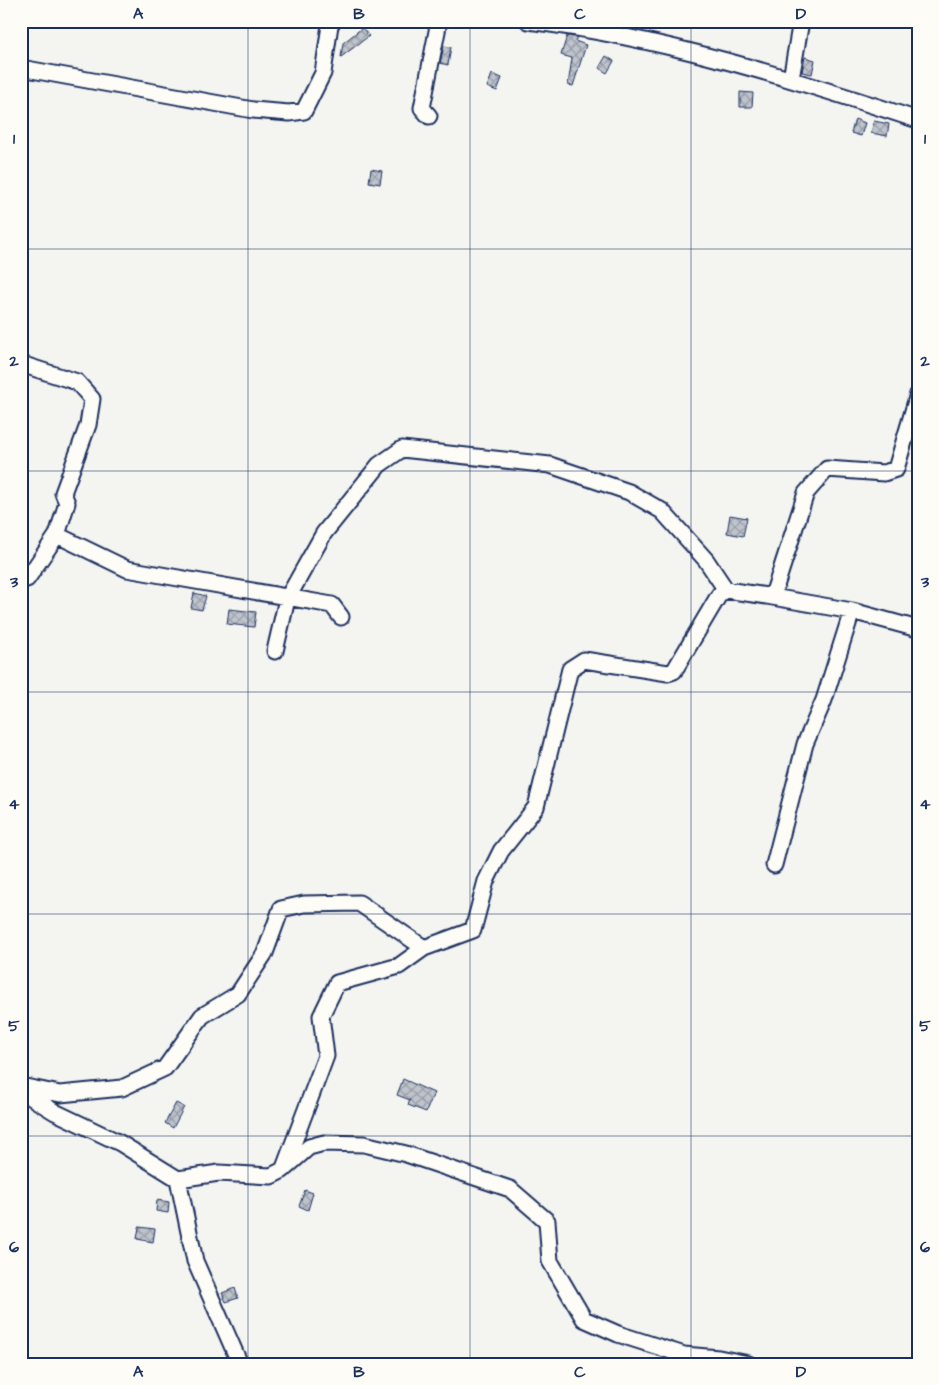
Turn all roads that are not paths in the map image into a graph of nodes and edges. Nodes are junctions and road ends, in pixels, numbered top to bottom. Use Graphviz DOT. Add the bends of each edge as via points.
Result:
graph roads {
  1 [pos="333,21"];
  2 [pos="439,21"];
  3 [pos="528,21"];
  4 [pos="801,21"];
  5 [pos="21,68"];
  6 [pos="791,79"];
  7 [pos="429,116"];
  8 [pos="918,120"];
  9 [pos="21,364"];
  10 [pos="918,394"];
  11 [pos="57,535"];
  12 [pos="26,579"];
  13 [pos="726,590"];
  14 [pos="767,596"];
  15 [pos="287,599"];
  16 [pos="852,610"];
  17 [pos="341,617"];
  18 [pos="918,629"];
  19 [pos="275,651"];
  20 [pos="774,865"];
  21 [pos="424,948"];
  22 [pos="21,1086"];
  23 [pos="21,1091"];
  24 [pos="283,1170"];
  25 [pos="178,1179"];
  26 [pos="240,1364"];
  27 [pos="749,1364"];
  1 -- 5 [label="street" via="323,73 304,111 254,110"];
  2 -- 7 [label="street" via="422,108"];
  3 -- 6 [label="street" via="591,28"];
  4 -- 6 [label="street"];
  6 -- 8 [label="street"];
  9 -- 11 [label="street" via="76,382 92,400 88,425 63,493 67,503"];
  10 -- 14 [label="street" via="896,469 884,473 827,469 806,494 774,592"];
  11 -- 12 [label="street"];
  11 -- 15 [label="street" via="127,569"];
  13 -- 14 [label="street"];
  13 -- 15 [label="street" via="706,560 662,511 629,492 550,465 402,449 378,465 324,533"];
  13 -- 21 [label="street" via="719,595 674,670 668,673 584,660 570,669 536,807 501,850 486,882 473,930"];
  14 -- 16 [label="street"];
  15 -- 17 [label="street" via="332,606"];
  15 -- 19 [label="street"];
  16 -- 18 [label="street"];
  16 -- 20 [label="street" via="824,700 805,744"];
  21 -- 22 [label="street" via="359,903 304,904 282,909 265,953 238,994 202,1016 165,1068 122,1088 60,1094"];
  21 -- 24 [label="street" via="399,966 337,983 321,1016 326,1056"];
  23 -- 25 [label="street" via="55,1112 120,1143"];
  24 -- 25 [label="street" via="271,1176 219,1173"];
  24 -- 27 [label="street" via="309,1147 324,1143 364,1144 406,1154 510,1189 548,1221 550,1261 584,1319 618,1334 684,1355"];
  25 -- 26 [label="street" via="196,1261"];
}
